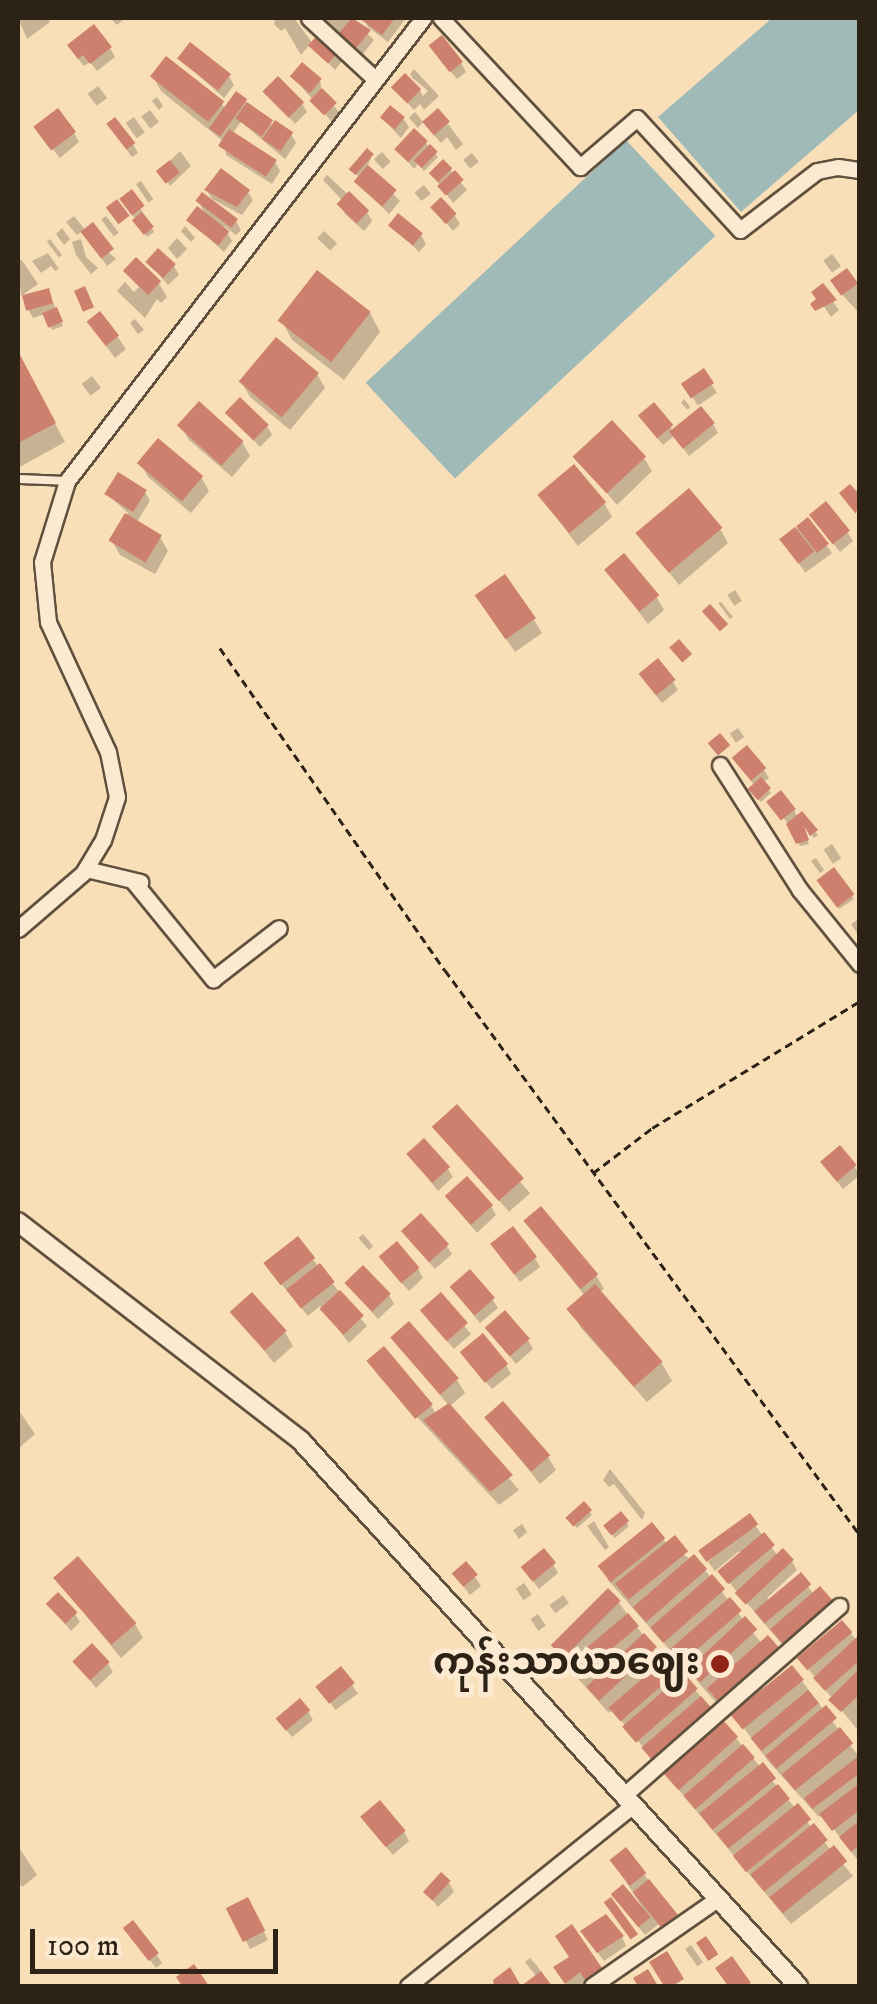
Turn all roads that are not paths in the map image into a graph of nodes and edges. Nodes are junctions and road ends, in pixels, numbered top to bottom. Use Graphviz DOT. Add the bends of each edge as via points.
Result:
graph roads {
  1 [pos="309,18"];
  2 [pos="423,18"];
  3 [pos="441,18"];
  4 [pos="376,80"];
  5 [pos="859,172"];
  6 [pos="18,479"];
  7 [pos="67,481"];
  8 [pos="720,766"];
  9 [pos="86,868"];
  10 [pos="278,928"];
  11 [pos="18,929"];
  12 [pos="860,964"];
  13 [pos="18,1222"];
  14 [pos="839,1606"];
  15 [pos="628,1801"];
  16 [pos="717,1899"];
  17 [pos="793,1985"];
  18 [pos="408,1986"];
  19 [pos="592,1986"];
  1 -- 4 [label="street"];
  2 -- 4 [label="street"];
  3 -- 5 [label="street" via="580,167 637,118 740,230 817,171"];
  4 -- 7 [label="street"];
  6 -- 7 [label="lane"];
  7 -- 9 [label="street" via="42,562 48,622 108,752 117,797"];
  8 -- 12 [label="street" via="800,890"];
  9 -- 10 [label="street" via="137,881 213,978"];
  9 -- 11 [label="street"];
  13 -- 15 [label="street" via="301,1441"];
  14 -- 15 [label="street"];
  15 -- 16 [label="street"];
  15 -- 18 [label="street"];
  16 -- 17 [label="street"];
  16 -- 19 [label="street"];
}
